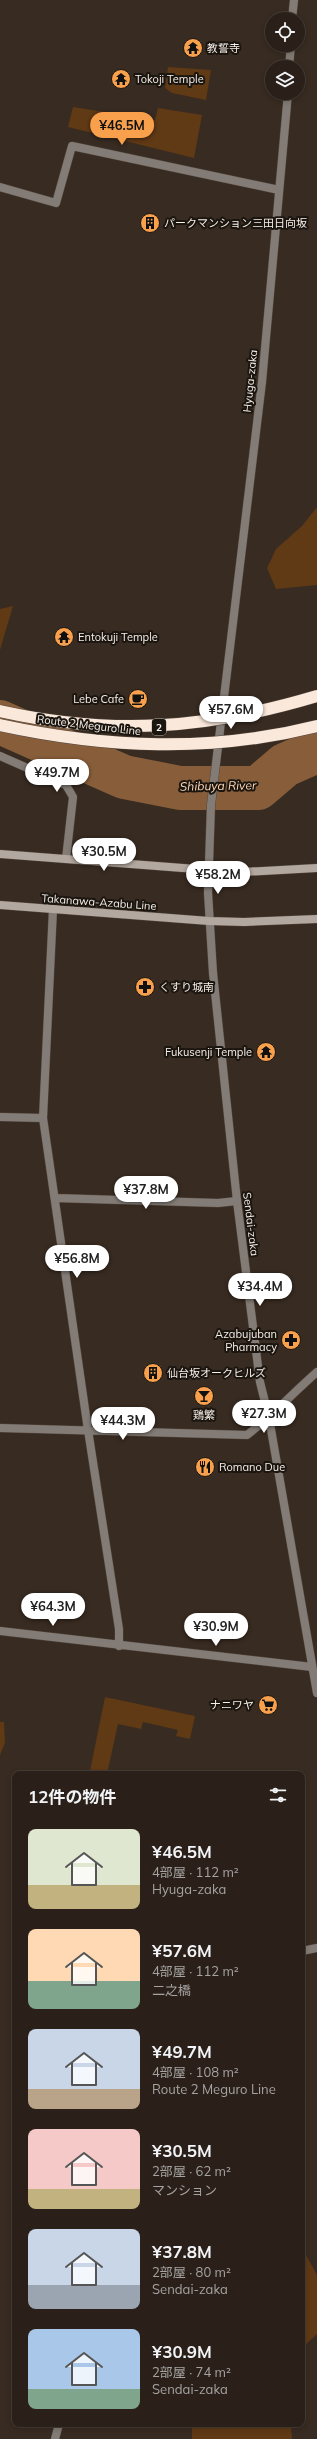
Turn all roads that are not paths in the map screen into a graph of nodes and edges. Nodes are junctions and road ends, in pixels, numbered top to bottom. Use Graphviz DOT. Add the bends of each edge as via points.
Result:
graph roads {
  1 [pos="294,0"];
  2 [pos="293,12"];
  3 [pos="287,100"];
  4 [pos="0,187"];
  5 [pos="279,190"];
  6 [pos="317,696"];
  7 [pos="0,711"];
  8 [pos="0,725"];
  9 [pos="317,726"];
  10 [pos="0,756"];
  11 [pos="210,823"];
  12 [pos="0,854"];
  13 [pos="66,859"];
  14 [pos="317,868"];
  15 [pos="209,870"];
  16 [pos="0,905"];
  17 [pos="52,909"];
  18 [pos="317,919"];
  19 [pos="209,921"];
  20 [pos="0,1117"];
  21 [pos="43,1118"];
  22 [pos="55,1198"];
  23 [pos="236,1201"];
  24 [pos="317,1372"];
  25 [pos="269,1418"];
  26 [pos="0,1428"];
  27 [pos="88,1430"];
  28 [pos="0,1631"];
  29 [pos="119,1646"];
  30 [pos="312,1667"];
  31 [pos="317,1693"];
  32 [pos="317,1948"];
  33 [pos="305,1950"];
  34 [pos="58,2427"];
  35 [pos="55,2439"];
  1 -- 2 [label="street"];
  3 -- 5 [label="street, Hyuga-zaka"];
  4 -- 5 [label="street" via="56,203 72,146"];
  5 -- 11 [label="street, Hyuga-zaka, bridge" via="262,382"];
  6 -- 7 [label="highway, Route 2 Meguro Line / 2, bridge" via="252,713 160,727 75,725"];
  8 -- 9 [label="highway, Route 2 Meguro Line / 2, bridge" via="81,740 134,745 187,745 244,740"];
  10 -- 13 [label="street" via="66,786 73,797"];
  11 -- 15 [label="street, Sendai-zaka"];
  12 -- 13 [label="main road"];
  13 -- 15 [label="main road"];
  14 -- 15 [label="main road" via="243,872"];
  15 -- 19 [label="street, Sendai-zaka"];
  16 -- 17 [label="main road, Takanawa-Azabu Line"];
  17 -- 19 [label="main road, Takanawa-Azabu Line"];
  17 -- 21 [label="street"];
  18 -- 19 [label="main road, Takanawa-Azabu Line"];
  19 -- 23 [label="street, Sendai-zaka"];
  20 -- 21 [label="street"];
  21 -- 22 [label="street"];
  22 -- 23 [label="street" via="218,1203"];
  22 -- 27 [label="street"];
  23 -- 25 [label="street, Sendai-zaka" via="260,1382"];
  24 -- 25 [label="street" via="284,1400"];
  25 -- 27 [label="street" via="247,1435"];
  25 -- 30 [label="street, Sendai-zaka"];
  26 -- 27 [label="street"];
  27 -- 29 [label="street" via="119,1629"];
  28 -- 29 [label="street"];
  29 -- 30 [label="street"];
  30 -- 31 [label="street, Sendai-zaka"];
  32 -- 33 [label="street"];
  34 -- 35 [label="street"];
}
